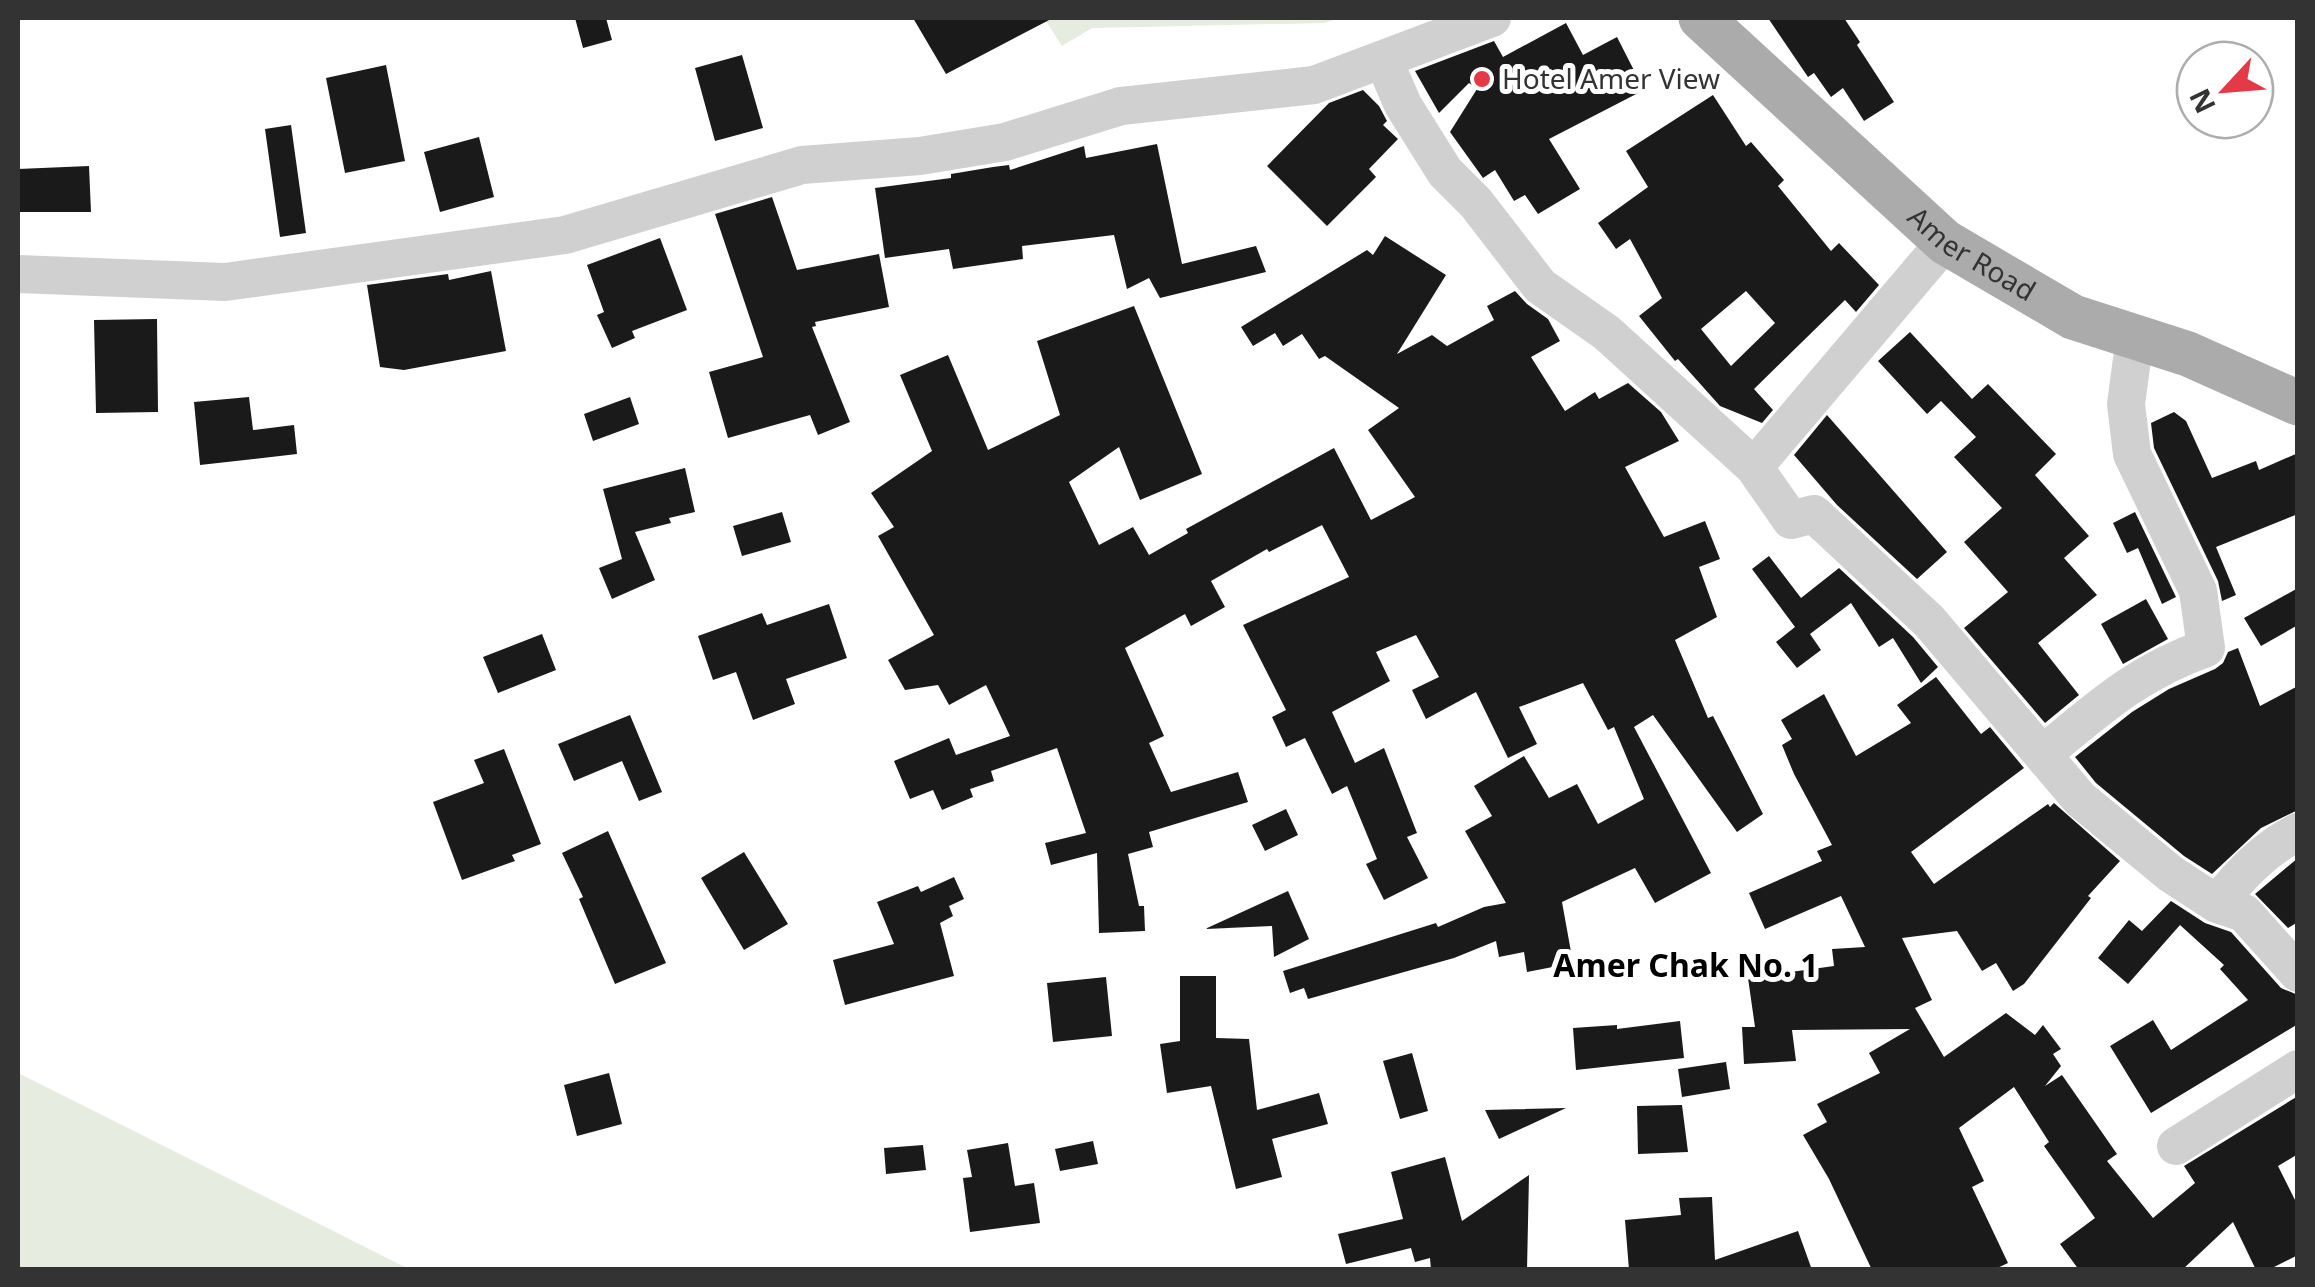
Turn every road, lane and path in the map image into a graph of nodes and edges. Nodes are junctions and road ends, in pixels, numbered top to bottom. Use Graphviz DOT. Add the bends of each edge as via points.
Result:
graph roads {
  1 [pos="1492,18"];
  2 [pos="1701,18"];
  3 [pos="1384,60"];
  4 [pos="1945,242"];
  5 [pos="18,274"];
  6 [pos="2135,337"];
  7 [pos="2298,403"];
  8 [pos="1754,467"];
  9 [pos="2043,754"];
  10 [pos="2298,832"];
  11 [pos="2216,904"];
  12 [pos="2298,973"];
  13 [pos="2298,1068"];
  14 [pos="2176,1146"];
  1 -- 3 [label="street"];
  2 -- 4 [label="main road, Amer Road"];
  3 -- 5 [label="street" via="1314,84 1121,106 1005,142 802,165 565,235 224,282"];
  3 -- 8 [label="street" via="1445,172 1540,286 1608,334"];
  4 -- 6 [label="main road, Amer Road" via="2073,317"];
  4 -- 8 [label="street"];
  6 -- 7 [label="main road, Amer Road"];
  6 -- 9 [label="street" via="2126,404 2132,454 2198,591 2206,648 2165,662 2120,690"];
  8 -- 9 [label="street" via="1791,520 1814,514 1929,621"];
  9 -- 11 [label="street" via="2080,800"];
  10 -- 11 [label="street" via="2274,844"];
  11 -- 12 [label="street" via="2244,913"];
  13 -- 14 [label="street"];
}
